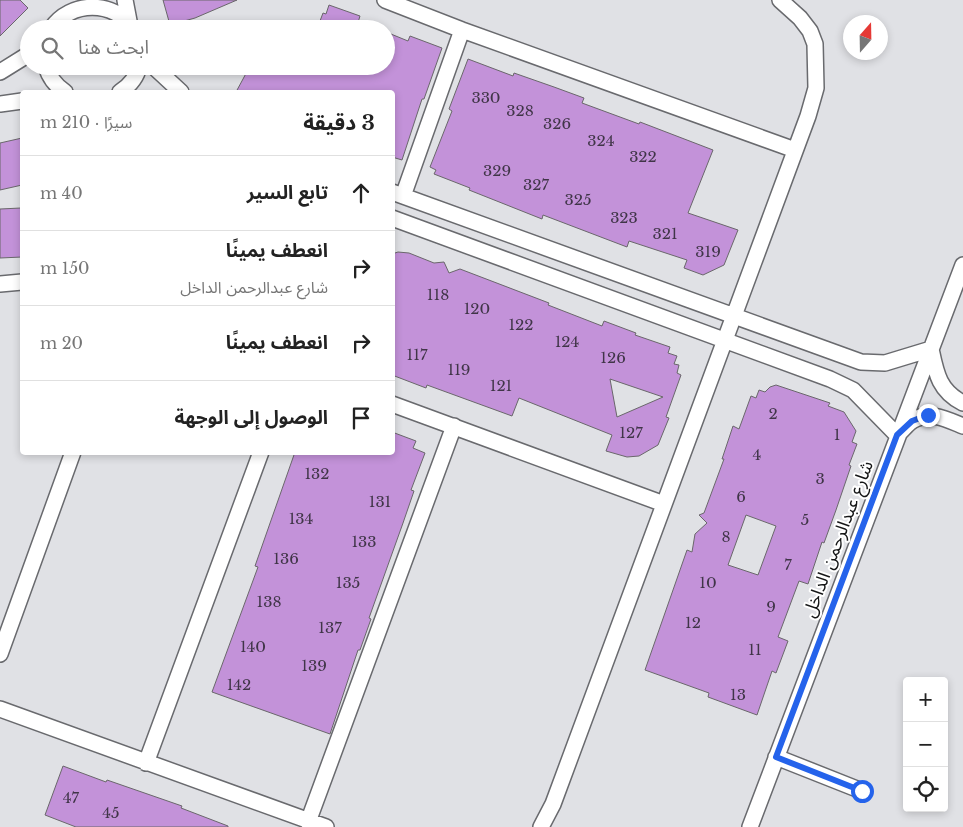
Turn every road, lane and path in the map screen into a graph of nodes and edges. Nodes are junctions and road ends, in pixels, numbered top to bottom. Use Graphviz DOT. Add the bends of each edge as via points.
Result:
graph roads {
  1 [pos="69,0"];
  2 [pos="125,0"];
  3 [pos="385,0"];
  4 [pos="780,0"];
  5 [pos="63,15"];
  6 [pos="59,20"];
  7 [pos="126,20"];
  8 [pos="130,20"];
  9 [pos="462,30"];
  10 [pos="20,60"];
  11 [pos="0,72"];
  12 [pos="50,75"];
  13 [pos="136,75"];
  14 [pos="163,75"];
  15 [pos="62,90"];
  16 [pos="123,90"];
  17 [pos="179,90"];
  18 [pos="20,101"];
  19 [pos="0,104"];
  20 [pos="796,150"];
  21 [pos="398,194"];
  22 [pos="395,219"];
  23 [pos="963,265"];
  24 [pos="20,282"];
  25 [pos="0,284"];
  26 [pos="734,317"];
  27 [pos="725,341"];
  28 [pos="930,349"];
  29 [pos="963,403"];
  30 [pos="395,405"];
  31 [pos="454,426"];
  32 [pos="963,426"];
  33 [pos="897,435"];
  34 [pos="72,455"];
  35 [pos="260,455"];
  36 [pos="664,504"];
  37 [pos="0,654"];
  38 [pos="0,709"];
  39 [pos="776,757"];
  40 [pos="146,763"];
  41 [pos="862,791"];
  42 [pos="308,822"];
  43 [pos="326,827"];
  44 [pos="541,827"];
  45 [pos="750,827"];
  1 -- 5 [label="street"];
  2 -- 8 [label="street"];
  3 -- 9 [label="street"];
  4 -- 20 [label="street" via="800,18 815,44 816,88"];
  5 -- 6 [label="street"];
  5 -- 7 [label="street" via="79,7 97,5 115,10"];
  9 -- 20 [label="street"];
  9 -- 21 [label="street"];
  10 -- 11 [label="street"];
  12 -- 15 [label="street"];
  13 -- 16 [label="street"];
  14 -- 17 [label="street"];
  18 -- 19 [label="street"];
  20 -- 26 [label="street"];
  21 -- 26 [label="street"];
  22 -- 27 [label="street"];
  23 -- 28 [label="street, شارع عبدالرحمن الداخل"];
  24 -- 25 [label="street"];
  26 -- 27 [label="street"];
  26 -- 28 [label="street" via="861,362 886,363"];
  27 -- 33 [label="street" via="852,390"];
  27 -- 36 [label="street"];
  28 -- 29 [label="street" via="936,374 950,396"];
  28 -- 33 [label="street, شارع عبدالرحمن الداخل"];
  30 -- 31 [label="street"];
  31 -- 36 [label="street"];
  31 -- 42 [label="street"];
  32 -- 33 [label="street" via="928,415 912,421"];
  33 -- 39 [label="street, شارع عبدالرحمن الداخل"];
  34 -- 37 [label="street"];
  35 -- 40 [label="street"];
  36 -- 44 [label="street" via="553,804"];
  38 -- 40 [label="street"];
  39 -- 41 [label="street"];
  39 -- 45 [label="street, شارع عبدالرحمن الداخل"];
  40 -- 42 [label="street"];
  42 -- 43 [label="street"];
}
